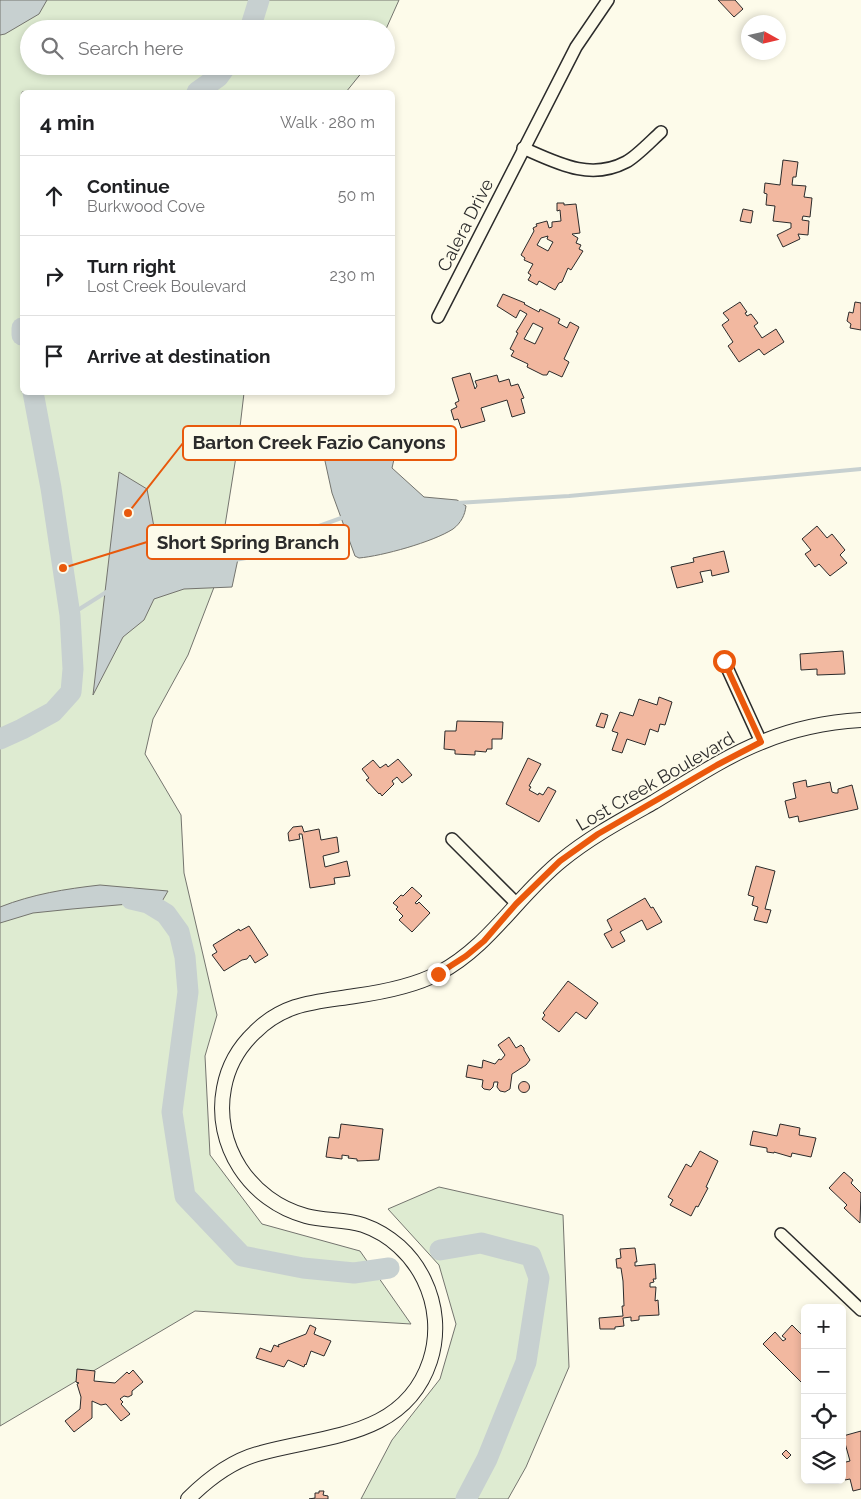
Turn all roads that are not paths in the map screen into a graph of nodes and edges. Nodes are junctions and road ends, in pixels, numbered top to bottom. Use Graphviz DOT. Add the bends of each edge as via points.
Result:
graph roads {
  1 [pos="608,0"];
  2 [pos="661,132"];
  3 [pos="523,148"];
  4 [pos="438,317"];
  5 [pos="724,661"];
  6 [pos="861,720"];
  7 [pos="761,742"];
  8 [pos="452,840"];
  9 [pos="516,904"];
  10 [pos="781,1234"];
  11 [pos="861,1310"];
  12 [pos="188,1499"];
  1 -- 3 [label="street, Calera Drive" via="576,47"];
  2 -- 3 [label="street" via="627,162 595,172 560,165"];
  3 -- 4 [label="street, Calera Drive"];
  5 -- 7 [label="street"];
  6 -- 7 [label="street, Lost Creek Boulevard" via="819,725"];
  7 -- 9 [label="street, Lost Creek Boulevard" via="598,834 560,861"];
  8 -- 9 [label="street"];
  9 -- 12 [label="street, Lost Creek Boulevard" via="484,941 438,974 402,987 308,1002 264,1023 243,1043 230,1067 223,1090 222,1117 234,1161 258,1190 278,1204 305,1216 362,1224 384,1234 402,1248 425,1279 432,1297 435,1340 421,1382 385,1419 363,1429 258,1454 227,1468"];
  10 -- 11 [label="street"];
}
